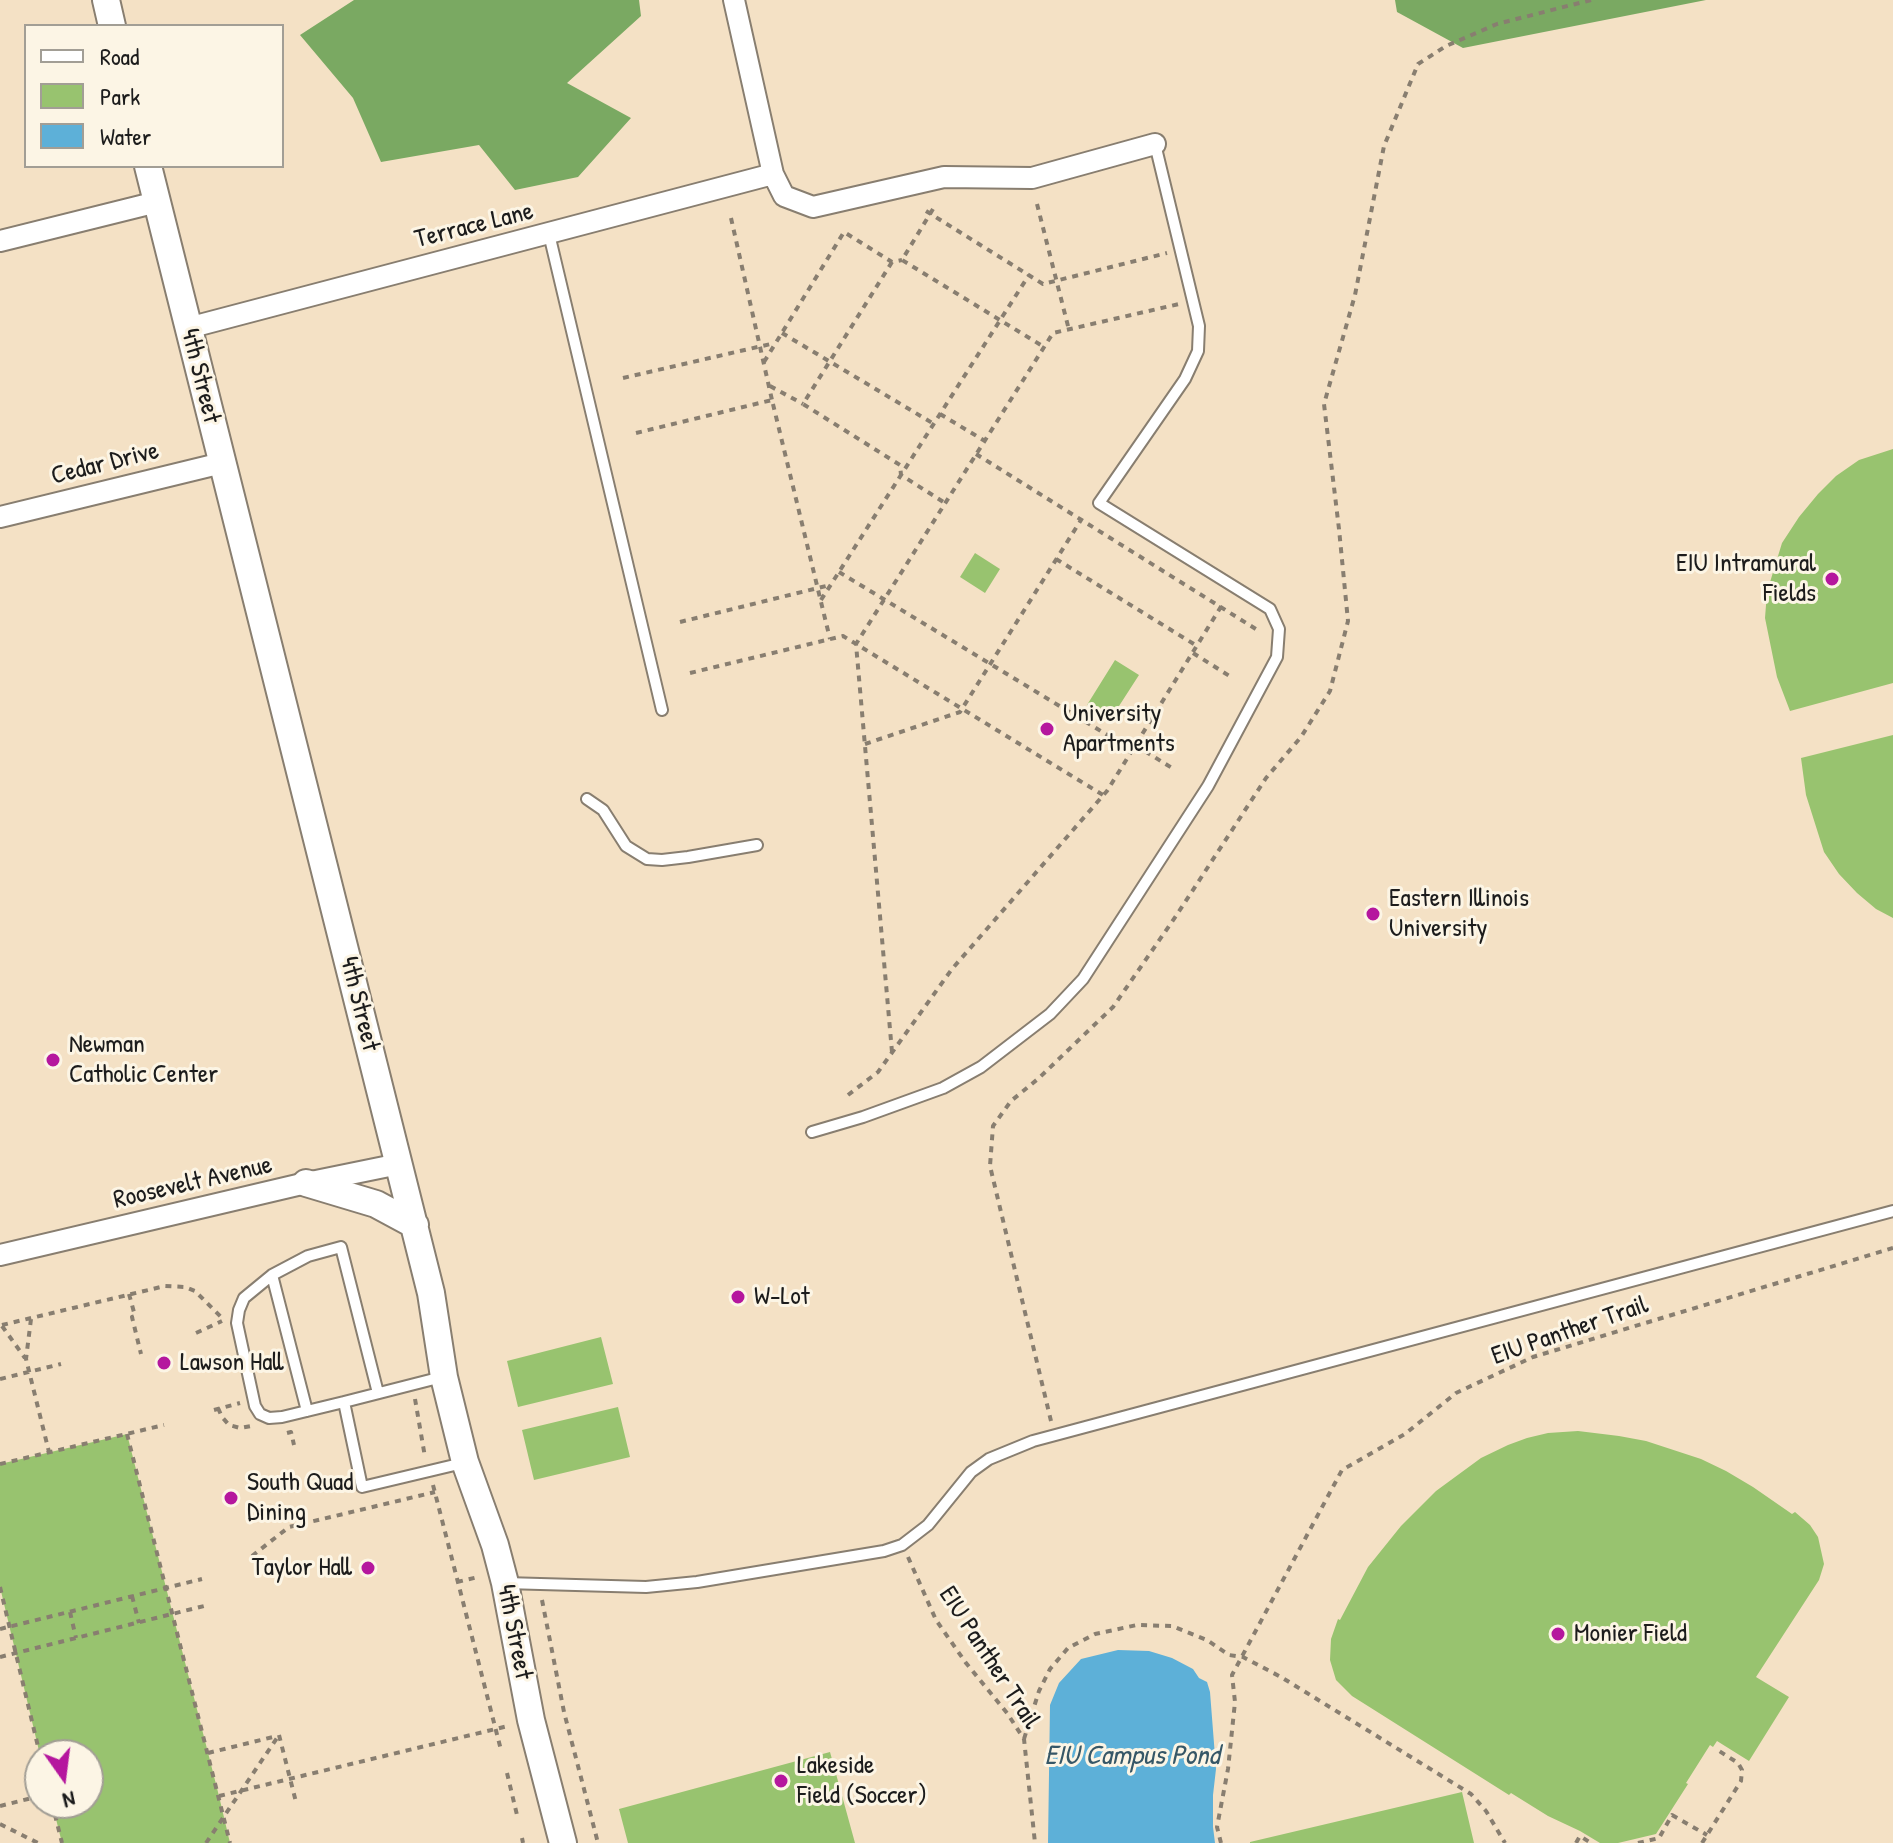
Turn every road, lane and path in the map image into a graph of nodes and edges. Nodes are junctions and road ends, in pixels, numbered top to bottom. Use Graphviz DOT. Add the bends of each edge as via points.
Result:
graph roads {
  1 [pos="106,0"];
  2 [pos="734,0"];
  3 [pos="112,24"];
  4 [pos="1155,144"];
  5 [pos="148,168"];
  6 [pos="773,174"];
  7 [pos="157,202"];
  8 [pos="1037,204"];
  9 [pos="731,218"];
  10 [pos="549,234"];
  11 [pos="0,241"];
  12 [pos="1181,249"];
  13 [pos="902,260"];
  14 [pos="892,262"];
  15 [pos="1029,275"];
  16 [pos="1056,281"];
  17 [pos="1193,301"];
  18 [pos="1000,320"];
  19 [pos="188,328"];
  20 [pos="1069,330"];
  21 [pos="782,333"];
  22 [pos="775,343"];
  23 [pos="760,346"];
  24 [pos="1044,348"];
  25 [pos="830,361"];
  26 [pos="764,362"];
  27 [pos="623,378"];
  28 [pos="769,386"];
  29 [pos="772,400"];
  30 [pos="803,404"];
  31 [pos="940,414"];
  32 [pos="934,424"];
  33 [pos="636,433"];
  34 [pos="985,441"];
  35 [pos="976,454"];
  36 [pos="222,463"];
  37 [pos="901,475"];
  38 [pos="945,503"];
  39 [pos="0,517"];
  40 [pos="1081,520"];
  41 [pos="1056,559"];
  42 [pos="839,572"];
  43 [pos="830,585"];
  44 [pos="818,588"];
  45 [pos="821,600"];
  46 [pos="884,600"];
  47 [pos="1221,606"];
  48 [pos="680,622"];
  49 [pos="1259,631"];
  50 [pos="830,639"];
  51 [pos="856,644"];
  52 [pos="1197,646"];
  53 [pos="1193,653"];
  54 [pos="991,663"];
  55 [pos="690,673"];
  56 [pos="1231,677"];
  57 [pos="962,709"];
  58 [pos="662,710"];
  59 [pos="865,744"];
  60 [pos="1134,747"];
  61 [pos="1172,768"];
  62 [pos="1103,795"];
  63 [pos="587,799"];
  64 [pos="757,845"];
  65 [pos="892,1052"];
  66 [pos="848,1095"];
  67 [pos="812,1132"];
  68 [pos="399,1164"];
  69 [pos="306,1183"];
  70 [pos="1893,1211"];
  71 [pos="415,1225"];
  72 [pos="1893,1248"];
  73 [pos="0,1255"];
  74 [pos="272,1275"];
  75 [pos="129,1294"];
  76 [pos="31,1319"];
  77 [pos="1,1326"];
  78 [pos="196,1333"];
  79 [pos="141,1354"];
  80 [pos="26,1359"];
  81 [pos="61,1364"];
  82 [pos="29,1372"];
  83 [pos="444,1377"];
  84 [pos="0,1379"];
  85 [pos="414,1392"];
  86 [pos="378,1393"];
  87 [pos="344,1402"];
  88 [pos="240,1403"];
  89 [pos="307,1411"];
  90 [pos="164,1425"];
  91 [pos="253,1425"];
  92 [pos="127,1434"];
  93 [pos="49,1452"];
  94 [pos="465,1462"];
  95 [pos="0,1464"];
  96 [pos="429,1471"];
  97 [pos="435,1492"];
  98 [pos="902,1545"];
  99 [pos="252,1556"];
  100 [pos="478,1577"];
  101 [pos="202,1579"];
  102 [pos="457,1582"];
  103 [pos="505,1583"];
  104 [pos="538,1585"];
  105 [pos="0,1587"];
  106 [pos="167,1588"];
  107 [pos="132,1596"];
  108 [pos="208,1605"];
  109 [pos="70,1612"];
  110 [pos="174,1614"];
  111 [pos="139,1623"];
  112 [pos="10,1627"];
  113 [pos="0,1629"];
  114 [pos="76,1638"];
  115 [pos="16,1653"];
  116 [pos="0,1657"];
  117 [pos="1243,1657"];
  118 [pos="514,1725"];
  119 [pos="496,1729"];
  120 [pos="279,1735"];
  121 [pos="36,1739"];
  122 [pos="1024,1739"];
  123 [pos="1716,1749"];
  124 [pos="501,1750"];
  125 [pos="208,1753"];
  126 [pos="507,1773"];
  127 [pos="290,1778"];
  128 [pos="243,1790"];
  129 [pos="219,1796"];
  130 [pos="24,1800"];
  131 [pos="296,1802"];
  132 [pos="0,1806"];
  133 [pos="517,1815"];
  134 [pos="224,1818"];
  135 [pos="56,1819"];
  136 [pos="0,1824"];
  137 [pos="1707,1835"];
  138 [pos="38,1843"];
  139 [pos="62,1843"];
  140 [pos="206,1843"];
  141 [pos="230,1843"];
  142 [pos="563,1843"];
  143 [pos="598,1843"];
  144 [pos="1035,1843"];
  145 [pos="1221,1843"];
  146 [pos="1505,1843"];
  147 [pos="1576,1843"];
  148 [pos="1591,1843"];
  149 [pos="1638,1843"];
  150 [pos="1702,1843"];
  1 -- 3 [label="street"];
  2 -- 6 [label="street"];
  4 -- 6 [label="street" via="1032,178 944,177 813,207 784,196"];
  4 -- 12 [label="lane"];
  5 -- 7 [label="street, 4th Street"];
  6 -- 10 [label="street, Terrace Lane"];
  7 -- 11 [label="street"];
  7 -- 19 [label="street, 4th Street"];
  8 -- 16 [label="path"];
  9 -- 23 [label="path"];
  10 -- 19 [label="street, Terrace Lane"];
  10 -- 58 [label="lane"];
  12 -- 16 [label="path"];
  12 -- 17 [label="lane"];
  13 -- 14 [label="path"];
  13 -- 15 [label="path" via="930,211"];
  13 -- 18 [label="path"];
  14 -- 21 [label="path" via="844,232"];
  14 -- 25 [label="path"];
  15 -- 16 [label="path" via="1043,284"];
  15 -- 18 [label="path"];
  16 -- 20 [label="path"];
  17 -- 20 [label="path"];
  17 -- 67 [label="lane" via="1198,351 1185,379 1099,503 1270,609 1279,629 1277,657 1208,786 1083,979 1050,1014 981,1067 943,1088"];
  18 -- 24 [label="path"];
  18 -- 31 [label="path"];
  19 -- 36 [label="street, 4th Street"];
  20 -- 24 [label="path" via="1053,333"];
  21 -- 22 [label="path"];
  21 -- 25 [label="path"];
  22 -- 23 [label="path"];
  22 -- 26 [label="path"];
  23 -- 26 [label="path"];
  23 -- 27 [label="path"];
  24 -- 34 [label="path"];
  25 -- 30 [label="path"];
  25 -- 32 [label="path"];
  26 -- 28 [label="path"];
  28 -- 29 [label="path"];
  28 -- 30 [label="path"];
  29 -- 33 [label="path"];
  29 -- 44 [label="path"];
  30 -- 37 [label="path" via="900,465"];
  31 -- 32 [label="path"];
  31 -- 34 [label="path"];
  32 -- 37 [label="path"];
  34 -- 35 [label="path"];
  35 -- 38 [label="path"];
  35 -- 40 [label="path"];
  36 -- 39 [label="street, Cedar Drive"];
  36 -- 68 [label="street, 4th Street"];
  37 -- 38 [label="path"];
  37 -- 42 [label="path"];
  38 -- 46 [label="path"];
  40 -- 41 [label="path"];
  40 -- 47 [label="path"];
  41 -- 52 [label="path"];
  41 -- 54 [label="path"];
  42 -- 43 [label="path"];
  42 -- 46 [label="path"];
  43 -- 44 [label="path"];
  43 -- 45 [label="path"];
  44 -- 45 [label="path"];
  44 -- 48 [label="path"];
  45 -- 50 [label="path"];
  46 -- 51 [label="path"];
  46 -- 54 [label="path"];
  47 -- 49 [label="path"];
  47 -- 52 [label="path"];
  50 -- 51 [label="path" via="843,636"];
  50 -- 55 [label="path"];
  51 -- 57 [label="path"];
  51 -- 59 [label="path"];
  52 -- 53 [label="path"];
  53 -- 56 [label="path"];
  53 -- 60 [label="path"];
  54 -- 57 [label="path"];
  54 -- 60 [label="path"];
  57 -- 59 [label="path"];
  57 -- 62 [label="path"];
  59 -- 65 [label="path"];
  60 -- 61 [label="path"];
  60 -- 62 [label="path"];
  62 -- 65 [label="path" via="952,969"];
  63 -- 64 [label="lane" via="603,810 626,846 647,859"];
  65 -- 66 [label="path" via="878,1072"];
  68 -- 69 [label="street, Roosevelt Avenue"];
  68 -- 71 [label="street, 4th Street"];
  69 -- 71 [label="street" via="358,1197"];
  69 -- 73 [label="street, Roosevelt Avenue"];
  70 -- 98 [label="lane" via="1033,1441 971,1472 928,1525"];
  71 -- 83 [label="street, 4th Street"];
  72 -- 117 [label="path, EIU Panther Trail" via="1533,1357 1456,1393 1405,1434 1342,1470"];
  74 -- 86 [label="lane" via="308,1256 341,1247"];
  74 -- 89 [label="lane"];
  74 -- 89 [label="lane" via="244,1298 237,1323 255,1406 269,1418"];
  75 -- 76 [label="path"];
  75 -- 78 [label="path" via="165,1286 195,1291 222,1320"];
  75 -- 79 [label="path"];
  76 -- 77 [label="path"];
  76 -- 80 [label="path"];
  77 -- 80 [label="path"];
  80 -- 82 [label="path"];
  81 -- 82 [label="path"];
  82 -- 84 [label="path"];
  82 -- 93 [label="path"];
  83 -- 86 [label="lane"];
  83 -- 94 [label="street, 4th Street"];
  85 -- 96 [label="path"];
  86 -- 87 [label="lane"];
  87 -- 89 [label="lane"];
  87 -- 96 [label="lane" via="362,1487"];
  88 -- 91 [label="path" via="216,1409 229,1425"];
  90 -- 92 [label="path"];
  92 -- 93 [label="path"];
  92 -- 106 [label="path"];
  93 -- 95 [label="path"];
  94 -- 96 [label="lane"];
  94 -- 103 [label="street, 4th Street"];
  96 -- 97 [label="path"];
  97 -- 99 [label="path" via="289,1527"];
  97 -- 102 [label="path"];
  98 -- 104 [label="lane" via="697,1582 646,1587"];
  98 -- 122 [label="path, EIU Panther Trail" via="936,1620"];
  100 -- 102 [label="path"];
  101 -- 106 [label="path"];
  102 -- 119 [label="path"];
  103 -- 104 [label="lane"];
  103 -- 142 [label="street, 4th Street" via="531,1720"];
  104 -- 143 [label="path"];
  105 -- 112 [label="path"];
  106 -- 107 [label="path"];
  106 -- 110 [label="path"];
  107 -- 109 [label="path"];
  107 -- 111 [label="path"];
  108 -- 110 [label="path"];
  109 -- 112 [label="path"];
  109 -- 114 [label="path"];
  110 -- 111 [label="path"];
  110 -- 125 [label="path"];
  111 -- 114 [label="path"];
  112 -- 113 [label="path"];
  112 -- 115 [label="path"];
  114 -- 115 [label="path"];
  115 -- 116 [label="path"];
  115 -- 121 [label="path"];
  117 -- 122 [label="path" via="1172,1626 1137,1625 1095,1634 1068,1648 1050,1669"];
  117 -- 145 [label="path, EIU Panther Trail" via="1232,1675 1235,1702 1217,1827"];
  117 -- 146 [label="path" via="1471,1794"];
  118 -- 119 [label="path"];
  119 -- 124 [label="path"];
  119 -- 127 [label="path"];
  120 -- 125 [label="path"];
  120 -- 127 [label="path"];
  120 -- 128 [label="path"];
  122 -- 144 [label="path, EIU Panther Trail"];
  123 -- 137 [label="path" via="1738,1763 1741,1781"];
  125 -- 129 [label="path"];
  126 -- 133 [label="path"];
  127 -- 128 [label="path"];
  127 -- 131 [label="path"];
  128 -- 129 [label="path"];
  128 -- 134 [label="path"];
  129 -- 134 [label="path"];
  130 -- 132 [label="path"];
  134 -- 140 [label="path"];
  134 -- 141 [label="path"];
  135 -- 139 [label="path"];
  136 -- 138 [label="path"];
  137 -- 149 [label="path" via="1672,1815 1659,1838"];
  137 -- 150 [label="path"];
  147 -- 148 [label="path" via="1580,1836"];
}
